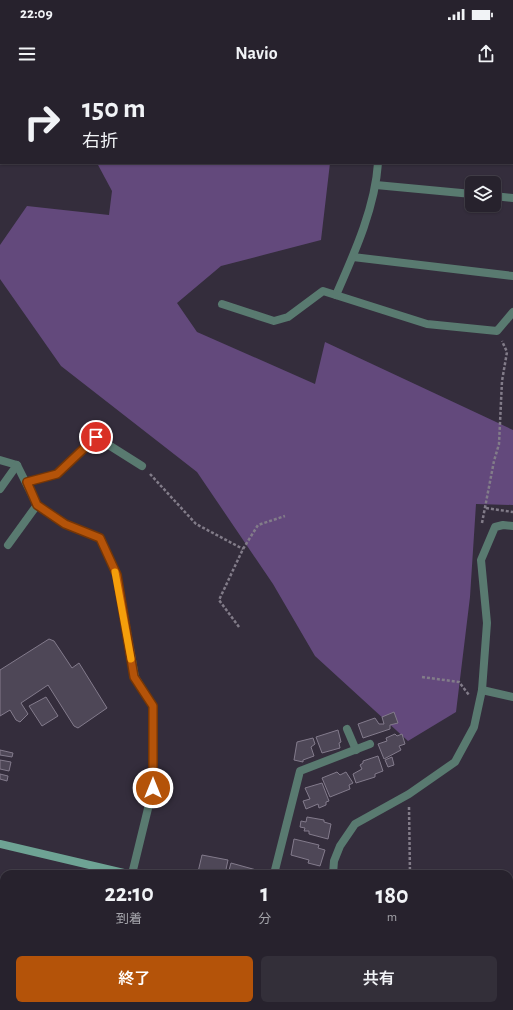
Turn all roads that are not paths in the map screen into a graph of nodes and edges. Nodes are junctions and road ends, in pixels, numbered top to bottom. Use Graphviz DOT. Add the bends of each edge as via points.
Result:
graph roads {
  1 [pos="378,164"];
  2 [pos="376,185"];
  3 [pos="465,193"];
  4 [pos="501,197"];
  5 [pos="513,198"];
  6 [pos="353,257"];
  7 [pos="513,276"];
  8 [pos="336,295"];
  9 [pos="222,304"];
  10 [pos="513,312"];
  11 [pos="0,460"];
  12 [pos="17,465"];
  13 [pos="142,466"];
  14 [pos="27,482"];
  15 [pos="0,489"];
  16 [pos="37,505"];
  17 [pos="513,526"];
  18 [pos="8,545"];
  19 [pos="482,690"];
  20 [pos="513,696"];
  21 [pos="347,729"];
  22 [pos="370,744"];
  23 [pos="356,750"];
  24 [pos="0,844"];
  25 [pos="111,870"];
  26 [pos="133,870"];
  27 [pos="275,870"];
  28 [pos="333,870"];
  1 -- 2 [label="street"];
  2 -- 3 [label="street"];
  2 -- 6 [label="street"];
  4 -- 5 [label="street"];
  6 -- 7 [label="street"];
  6 -- 8 [label="street"];
  8 -- 9 [label="street" via="323,291 288,318 274,321"];
  8 -- 10 [label="street" via="427,324 497,331"];
  11 -- 12 [label="street"];
  12 -- 14 [label="street"];
  12 -- 15 [label="street"];
  13 -- 14 [label="street" via="96,437 57,474"];
  14 -- 16 [label="street"];
  16 -- 18 [label="street"];
  16 -- 26 [label="street" via="65,524 100,538 117,575 134,677 153,706 153,788"];
  17 -- 19 [label="street" via="495,527 481,560 487,623"];
  19 -- 20 [label="street"];
  19 -- 28 [label="street" via="474,727 455,762 409,794 355,824 340,846 334,860"];
  21 -- 23 [label="street"];
  22 -- 23 [label="street"];
  23 -- 27 [label="street" via="300,771"];
  24 -- 25 [label="street"];
}
